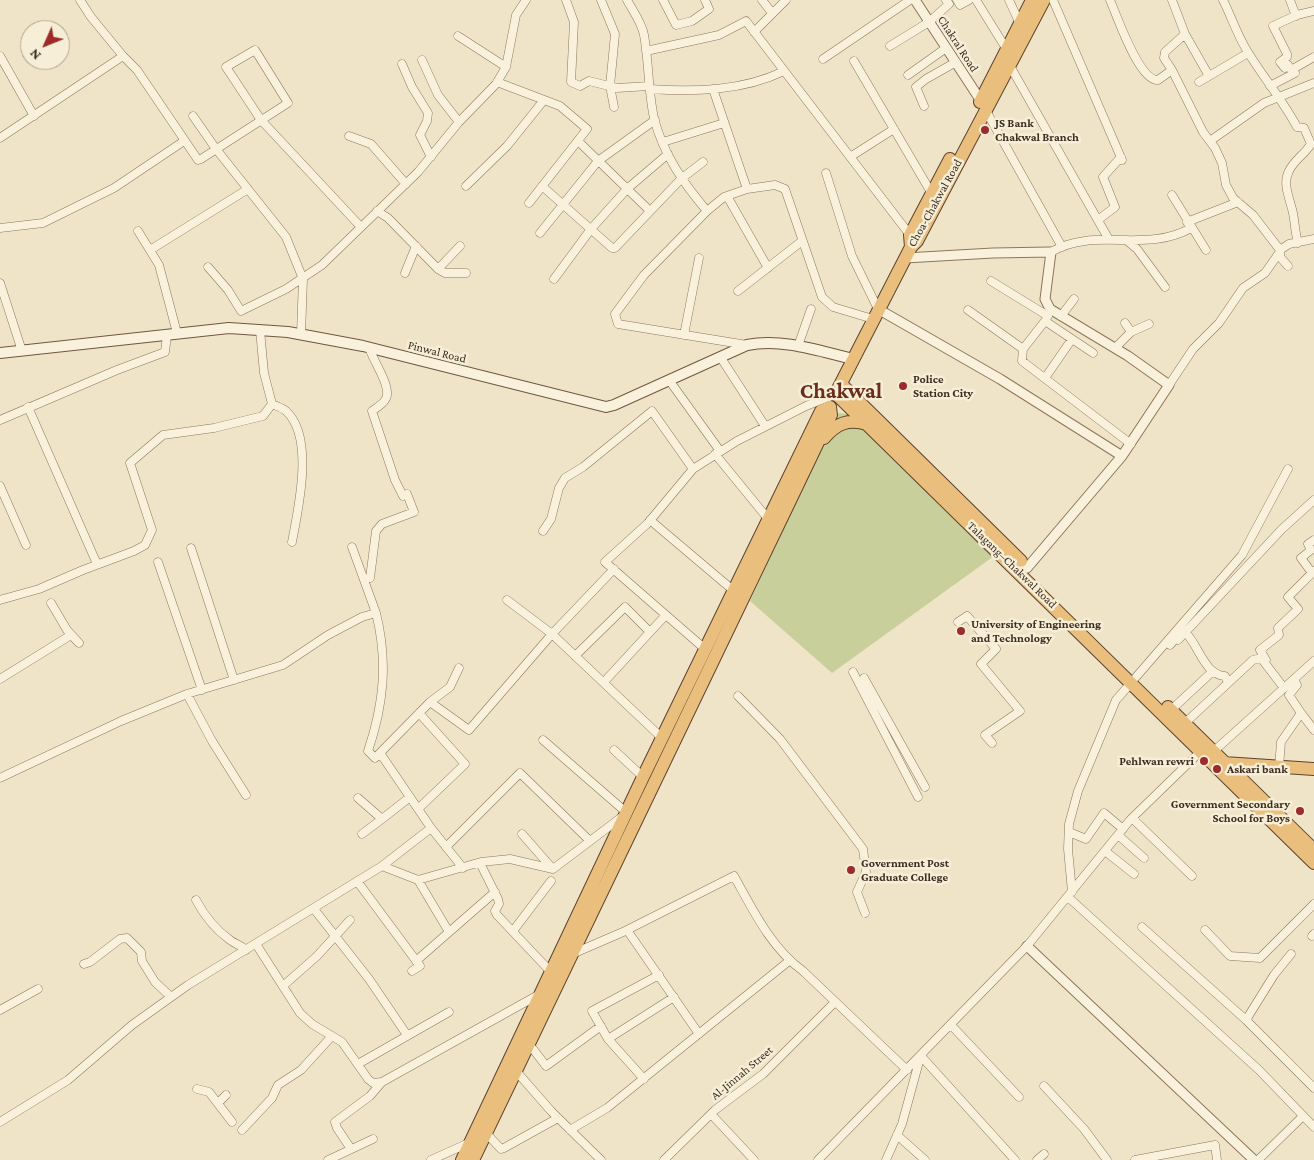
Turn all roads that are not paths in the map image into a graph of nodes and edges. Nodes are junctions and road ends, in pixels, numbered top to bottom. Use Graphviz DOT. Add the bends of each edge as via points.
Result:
graph roads {
  1 [pos="80,0"];
  2 [pos="526,0"];
  3 [pos="566,0"];
  4 [pos="601,0"];
  5 [pos="627,0"];
  6 [pos="663,0"];
  7 [pos="705,0"];
  8 [pos="762,0"];
  9 [pos="786,0"];
  10 [pos="910,0"];
  11 [pos="915,0"];
  12 [pos="946,0"];
  13 [pos="957,0"];
  14 [pos="969,0"];
  15 [pos="976,0"];
  16 [pos="1009,0"];
  17 [pos="1032,0"];
  18 [pos="1044,0"];
  19 [pos="1053,0"];
  20 [pos="1110,0"];
  21 [pos="1172,0"];
  22 [pos="1223,0"];
  23 [pos="1290,0"];
  24 [pos="1314,11"];
  25 [pos="772,14"];
  26 [pos="1296,16"];
  27 [pos="929,22"];
  28 [pos="1020,24"];
  29 [pos="754,32"];
  30 [pos="1185,34"];
  31 [pos="458,36"];
  32 [pos="890,46"];
  33 [pos="946,48"];
  34 [pos="1007,50"];
  35 [pos="646,51"];
  36 [pos="1248,53"];
  37 [pos="0,56"];
  38 [pos="123,56"];
  39 [pos="1314,57"];
  40 [pos="823,59"];
  41 [pos="422,60"];
  42 [pos="854,61"];
  43 [pos="956,62"];
  44 [pos="402,64"];
  45 [pos="1010,66"];
  46 [pos="506,67"];
  47 [pos="1172,70"];
  48 [pos="784,71"];
  49 [pos="1294,71"];
  50 [pos="908,75"];
  51 [pos="1209,76"];
  52 [pos="497,82"];
  53 [pos="1200,82"];
  54 [pos="1314,83"];
  55 [pos="610,86"];
  56 [pos="1270,86"];
  57 [pos="649,87"];
  58 [pos="1300,88"];
  59 [pos="713,89"];
  60 [pos="1277,97"];
  61 [pos="544,100"];
  62 [pos="983,105"];
  63 [pos="924,106"];
  64 [pos="614,107"];
  65 [pos="34,116"];
  66 [pos="194,116"];
  67 [pos="261,120"];
  68 [pos="655,120"];
  69 [pos="459,122"];
  70 [pos="724,123"];
  71 [pos="894,129"];
  72 [pos="1,136"];
  73 [pos="349,136"];
  74 [pos="184,141"];
  75 [pos="578,141"];
  76 [pos="1210,141"];
  77 [pos="663,142"];
  78 [pos="216,149"];
  79 [pos="668,154"];
  80 [pos="431,157"];
  81 [pos="850,157"];
  82 [pos="598,160"];
  83 [pos="703,162"];
  84 [pos="826,172"];
  85 [pos="681,179"];
  86 [pos="406,184"];
  87 [pos="466,186"];
  88 [pos="542,186"];
  89 [pos="248,189"];
  90 [pos="627,189"];
  91 [pos="747,189"];
  92 [pos="932,194"];
  93 [pos="1172,195"];
  94 [pos="727,196"];
  95 [pos="1238,202"];
  96 [pos="529,204"];
  97 [pos="562,205"];
  98 [pos="377,211"];
  99 [pos="650,211"];
  100 [pos="707,211"];
  101 [pos="1098,220"];
  102 [pos="1189,225"];
  103 [pos="360,226"];
  104 [pos="0,228"];
  105 [pos="591,229"];
  106 [pos="138,231"];
  107 [pos="540,234"];
  108 [pos="1108,238"];
  109 [pos="1314,239"];
  110 [pos="1126,240"];
  111 [pos="802,241"];
  112 [pos="911,241"];
  113 [pos="1298,243"];
  114 [pos="416,246"];
  115 [pos="460,246"];
  116 [pos="1062,247"];
  117 [pos="150,250"];
  118 [pos="1206,250"];
  119 [pos="1051,252"];
  120 [pos="1280,252"];
  121 [pos="699,258"];
  122 [pos="905,258"];
  123 [pos="1288,266"];
  124 [pos="208,267"];
  125 [pos="768,268"];
  126 [pos="438,269"];
  127 [pos="405,273"];
  128 [pos="466,273"];
  129 [pos="302,279"];
  130 [pos="554,279"];
  131 [pos="991,281"];
  132 [pos="0,283"];
  133 [pos="1165,287"];
  134 [pos="738,291"];
  135 [pos="1074,299"];
  136 [pos="812,309"];
  137 [pos="968,310"];
  138 [pos="875,314"];
  139 [pos="1061,316"];
  140 [pos="1045,321"];
  141 [pos="1125,323"];
  142 [pos="1149,324"];
  143 [pos="260,330"];
  144 [pos="1131,332"];
  145 [pos="172,334"];
  146 [pos="301,334"];
  147 [pos="684,335"];
  148 [pos="1072,339"];
  149 [pos="747,346"];
  150 [pos="798,346"];
  151 [pos="369,347"];
  152 [pos="1114,348"];
  153 [pos="1023,349"];
  154 [pos="22,351"];
  155 [pos="0,353"];
  156 [pos="1093,353"];
  157 [pos="721,358"];
  158 [pos="853,359"];
  159 [pos="1045,378"];
  160 [pos="669,380"];
  161 [pos="1168,385"];
  162 [pos="838,389"];
  163 [pos="272,404"];
  164 [pos="28,407"];
  165 [pos="830,407"];
  166 [pos="0,420"];
  167 [pos="867,424"];
  168 [pos="766,426"];
  169 [pos="1131,444"];
  170 [pos="718,453"];
  171 [pos="812,456"];
  172 [pos="1122,456"];
  173 [pos="693,469"];
  174 [pos="1288,469"];
  175 [pos="0,486"];
  176 [pos="1314,500"];
  177 [pos="650,520"];
  178 [pos="769,520"];
  179 [pos="544,531"];
  180 [pos="1314,540"];
  181 [pos="292,542"];
  182 [pos="26,545"];
  183 [pos="352,547"];
  184 [pos="191,548"];
  185 [pos="158,562"];
  186 [pos="98,564"];
  187 [pos="614,569"];
  188 [pos="1023,570"];
  189 [pos="1311,574"];
  190 [pos="370,578"];
  191 [pos="1314,584"];
  192 [pos="734,591"];
  193 [pos="0,600"];
  194 [pos="507,600"];
  195 [pos="51,603"];
  196 [pos="376,613"];
  197 [pos="666,614"];
  198 [pos="958,622"];
  199 [pos="650,632"];
  200 [pos="1185,632"];
  201 [pos="552,634"];
  202 [pos="1162,647"];
  203 [pos="705,649"];
  204 [pos="575,656"];
  205 [pos="1264,662"];
  206 [pos="1314,662"];
  207 [pos="458,668"];
  208 [pos="1212,671"];
  209 [pos="853,672"];
  210 [pos="864,678"];
  211 [pos="1294,679"];
  212 [pos="0,680"];
  213 [pos="234,680"];
  214 [pos="1134,680"];
  215 [pos="604,682"];
  216 [pos="1228,684"];
  217 [pos="1284,688"];
  218 [pos="202,690"];
  219 [pos="187,694"];
  220 [pos="738,696"];
  221 [pos="430,702"];
  222 [pos="1171,710"];
  223 [pos="419,713"];
  224 [pos="1301,713"];
  225 [pos="1185,723"];
  226 [pos="1314,730"];
  227 [pos="662,738"];
  228 [pos="543,740"];
  229 [pos="992,743"];
  230 [pos="614,750"];
  231 [pos="380,753"];
  232 [pos="1214,757"];
  233 [pos="1279,767"];
  234 [pos="1314,769"];
  235 [pos="643,777"];
  236 [pos="0,778"];
  237 [pos="925,787"];
  238 [pos="246,795"];
  239 [pos="410,797"];
  240 [pos="918,797"];
  241 [pos="358,798"];
  242 [pos="418,809"];
  243 [pos="627,813"];
  244 [pos="1132,818"];
  245 [pos="382,819"];
  246 [pos="431,828"];
  247 [pos="1289,831"];
  248 [pos="1069,832"];
  249 [pos="1121,832"];
  250 [pos="362,834"];
  251 [pos="522,834"];
  252 [pos="590,841"];
  253 [pos="446,847"];
  254 [pos="1314,850"];
  255 [pos="1105,851"];
  256 [pos="1144,858"];
  257 [pos="480,863"];
  258 [pos="1314,863"];
  259 [pos="382,866"];
  260 [pos="463,868"];
  261 [pos="553,869"];
  262 [pos="1134,874"];
  263 [pos="1192,876"];
  264 [pos="418,880"];
  265 [pos="357,881"];
  266 [pos="551,881"];
  267 [pos="495,892"];
  268 [pos="1070,894"];
  269 [pos="196,900"];
  270 [pos="1314,904"];
  271 [pos="314,909"];
  272 [pos="865,913"];
  273 [pos="350,920"];
  274 [pos="1142,928"];
  275 [pos="627,930"];
  276 [pos="1205,930"];
  277 [pos="513,931"];
  278 [pos="448,932"];
  279 [pos="335,936"];
  280 [pos="256,944"];
  281 [pos="1027,946"];
  282 [pos="246,950"];
  283 [pos="1291,954"];
  284 [pos="570,955"];
  285 [pos="416,961"];
  286 [pos="790,961"];
  287 [pos="84,964"];
  288 [pos="412,971"];
  289 [pos="551,972"];
  290 [pos="659,975"];
  291 [pos="283,986"];
  292 [pos="38,989"];
  293 [pos="542,993"];
  294 [pos="171,997"];
  295 [pos="674,997"];
  296 [pos="835,1002"];
  297 [pos="0,1010"];
  298 [pos="449,1012"];
  299 [pos="1246,1020"];
  300 [pos="951,1025"];
  301 [pos="601,1026"];
  302 [pos="699,1034"];
  303 [pos="332,1036"];
  304 [pos="406,1036"];
  305 [pos="608,1039"];
  306 [pos="533,1048"];
  307 [pos="921,1056"];
  308 [pos="358,1064"];
  309 [pos="907,1070"];
  310 [pos="516,1071"];
  311 [pos="644,1079"];
  312 [pos="382,1082"];
  313 [pos="1044,1086"];
  314 [pos="1314,1088"];
  315 [pos="197,1089"];
  316 [pos="226,1095"];
  317 [pos="1019,1097"];
  318 [pos="219,1102"];
  319 [pos="711,1114"];
  320 [pos="1303,1116"];
  321 [pos="558,1118"];
  322 [pos="1,1120"];
  323 [pos="232,1122"];
  324 [pos="1314,1127"];
  325 [pos="242,1130"];
  326 [pos="570,1130"];
  327 [pos="486,1133"];
  328 [pos="898,1135"];
  329 [pos="373,1139"];
  330 [pos="471,1142"];
  331 [pos="351,1149"];
  332 [pos="1044,1154"];
  333 [pos="596,1159"];
  334 [pos="328,1160"];
  335 [pos="431,1160"];
  336 [pos="462,1160"];
  337 [pos="473,1160"];
  338 [pos="664,1160"];
  339 [pos="754,1160"];
  340 [pos="818,1160"];
  341 [pos="886,1160"];
  342 [pos="925,1160"];
  343 [pos="1015,1160"];
  344 [pos="1037,1160"];
  345 [pos="1107,1160"];
  346 [pos="1135,1160"];
  347 [pos="1217,1160"];
  348 [pos="1254,1160"];
  349 [pos="1258,1160"];
  1 -- 38 [label="street"];
  2 -- 46 [label="street" via="516,15"];
  3 -- 55 [label="street" via="574,22 572,82 580,86 589,81"];
  4 -- 55 [label="street" via="615,34"];
  5 -- 35 [label="street" via="644,32"];
  6 -- 7 [label="street" via="676,25 692,21 709,9"];
  8 -- 25 [label="street"];
  9 -- 25 [label="street"];
  10 -- 40 [label="street"];
  11 -- 27 [label="street, Chakral Road"];
  12 -- 27 [label="street" via="949,4"];
  13 -- 14 [label="street" via="960,5"];
  15 -- 34 [label="street"];
  16 -- 28 [label="street"];
  17 -- 28 [label="highway"];
  18 -- 45 [label="highway, Choa-Chakwal Road"];
  19 -- 101 [label="street" via="1121,158 1103,177 1115,207"];
  20 -- 47 [label="street" via="1124,38 1152,79 1158,80"];
  21 -- 30 [label="street"];
  22 -- 36 [label="street"];
  23 -- 26 [label="street"];
  24 -- 26 [label="street"];
  25 -- 29 [label="street"];
  26 -- 49 [label="street" via="1273,26 1287,54 1280,62 1284,68 1288,65"];
  27 -- 32 [label="street"];
  27 -- 33 [label="street, Chakral Road"];
  28 -- 34 [label="highway"];
  29 -- 35 [label="street" via="746,21 720,35"];
  29 -- 48 [label="street"];
  30 -- 47 [label="street" via="1163,55"];
  30 -- 51 [label="street"];
  31 -- 46 [label="street"];
  33 -- 43 [label="street, Chakral Road"];
  33 -- 50 [label="street"];
  34 -- 62 [label="highway"];
  35 -- 57 [label="street"];
  36 -- 51 [label="street"];
  36 -- 56 [label="street"];
  37 -- 65 [label="street"];
  38 -- 65 [label="street"];
  38 -- 74 [label="street" via="137,70"];
  39 -- 49 [label="street"];
  41 -- 69 [label="street" via="438,95"];
  42 -- 71 [label="street"];
  43 -- 62 [label="street, Chakral Road"];
  43 -- 63 [label="street" via="916,87"];
  44 -- 80 [label="street" via="428,113 420,135"];
  45 -- 62 [label="highway, Choa-Chakwal Road"];
  45 -- 101 [label="street"];
  46 -- 52 [label="street"];
  47 -- 76 [label="street"];
  48 -- 59 [label="street" via="766,80"];
  48 -- 81 [label="street"];
  49 -- 56 [label="street"];
  49 -- 58 [label="street"];
  51 -- 53 [label="street"];
  52 -- 61 [label="street"];
  52 -- 69 [label="street"];
  54 -- 58 [label="street"];
  55 -- 57 [label="street"];
  55 -- 64 [label="street"];
  56 -- 60 [label="street"];
  57 -- 59 [label="street"];
  57 -- 68 [label="street"];
  58 -- 60 [label="street"];
  59 -- 70 [label="street"];
  60 -- 76 [label="street" via="1264,102"];
  60 -- 113 [label="street" via="1297,127 1304,128 1311,144 1289,170 1286,188"];
  61 -- 75 [label="street" via="560,106 585,126 586,131"];
  61 -- 87 [label="street" via="507,146"];
  62 -- 92 [label="highway"];
  62 -- 112 [label="highway, Choa-Chakwal Road" via="917,241"];
  62 -- 116 [label="street"];
  65 -- 72 [label="street"];
  66 -- 78 [label="street"];
  67 -- 67 [label="street" via="288,102 255,50 226,67"];
  67 -- 78 [label="street"];
  67 -- 103 [label="street"];
  68 -- 77 [label="street"];
  68 -- 82 [label="street"];
  69 -- 80 [label="street"];
  70 -- 77 [label="street"];
  70 -- 91 [label="street"];
  71 -- 81 [label="street"];
  71 -- 92 [label="street"];
  73 -- 86 [label="street" via="371,144"];
  74 -- 78 [label="street" via="198,160"];
  74 -- 104 [label="street" via="114,188 50,220"];
  75 -- 82 [label="street"];
  75 -- 88 [label="street"];
  76 -- 95 [label="street" via="1222,164 1226,185"];
  77 -- 79 [label="street"];
  78 -- 89 [label="street"];
  79 -- 85 [label="street"];
  79 -- 90 [label="street"];
  80 -- 86 [label="street"];
  81 -- 112 [label="street"];
  82 -- 90 [label="street"];
  82 -- 97 [label="street"];
  83 -- 85 [label="street"];
  84 -- 138 [label="street" via="852,256"];
  85 -- 99 [label="street"];
  85 -- 100 [label="street"];
  86 -- 98 [label="street"];
  88 -- 96 [label="street"];
  88 -- 97 [label="street"];
  89 -- 117 [label="street"];
  89 -- 129 [label="street" via="286,237"];
  90 -- 99 [label="street"];
  90 -- 105 [label="street"];
  91 -- 94 [label="street"];
  91 -- 111 [label="street" via="776,184 785,190"];
  92 -- 112 [label="highway"];
  93 -- 102 [label="street"];
  94 -- 100 [label="street"];
  94 -- 125 [label="street"];
  95 -- 102 [label="street"];
  95 -- 120 [label="street" via="1253,215"];
  97 -- 105 [label="street"];
  97 -- 107 [label="street"];
  98 -- 103 [label="street"];
  98 -- 114 [label="street"];
  99 -- 105 [label="street" via="615,248"];
  100 -- 147 [label="street" via="644,274 615,314 618,324"];
  101 -- 108 [label="street"];
  102 -- 110 [label="street" via="1169,238 1145,242"];
  102 -- 118 [label="street"];
  103 -- 129 [label="street" via="322,265"];
  105 -- 130 [label="street"];
  106 -- 117 [label="street"];
  108 -- 110 [label="street"];
  108 -- 116 [label="street"];
  109 -- 113 [label="street"];
  110 -- 133 [label="street" via="1137,249"];
  111 -- 125 [label="street"];
  111 -- 138 [label="street" via="827,304"];
  112 -- 122 [label="highway, Choa-Chakwal Road"];
  113 -- 120 [label="street" via="1289,244"];
  114 -- 126 [label="street"];
  114 -- 127 [label="street"];
  115 -- 126 [label="street"];
  116 -- 119 [label="street"];
  117 -- 145 [label="street" via="159,265"];
  119 -- 122 [label="street"];
  119 -- 139 [label="street" via="1045,300 1050,309"];
  120 -- 123 [label="street"];
  120 -- 161 [label="street" via="1265,273 1243,288"];
  121 -- 147 [label="street"];
  122 -- 138 [label="highway, Choa-Chakwal Road"];
  124 -- 129 [label="street" via="241,311"];
  125 -- 134 [label="street"];
  126 -- 128 [label="street" via="445,273"];
  129 -- 146 [label="street"];
  131 -- 140 [label="street" via="1048,316"];
  132 -- 154 [label="street"];
  135 -- 139 [label="street"];
  136 -- 150 [label="street"];
  137 -- 153 [label="street"];
  138 -- 158 [label="highway, Choa-Chakwal Road"];
  138 -- 172 [label="street" via="1000,379"];
  139 -- 152 [label="street"];
  140 -- 148 [label="street"];
  140 -- 153 [label="street"];
  141 -- 144 [label="street"];
  142 -- 144 [label="street"];
  143 -- 145 [label="main road, Pinwal Road" via="229,328"];
  143 -- 146 [label="main road, Pinwal Road"];
  143 -- 163 [label="street" via="264,373"];
  144 -- 152 [label="street"];
  145 -- 154 [label="main road, Pinwal Road"];
  145 -- 164 [label="street" via="165,352"];
  146 -- 151 [label="main road, Pinwal Road"];
  147 -- 149 [label="street"];
  148 -- 156 [label="street"];
  148 -- 159 [label="street"];
  149 -- 150 [label="main road, Pinwal Road" via="762,342"];
  149 -- 157 [label="main road, Pinwal Road"];
  150 -- 158 [label="main road, Pinwal Road"];
  151 -- 160 [label="main road, Pinwal Road" via="606,407"];
  151 -- 190 [label="street" via="386,382 388,395 372,410 395,480 403,496 407,494 414,512 382,524 376,531"];
  152 -- 161 [label="street"];
  153 -- 159 [label="street" via="1022,361"];
  154 -- 155 [label="main road, Pinwal Road"];
  157 -- 160 [label="main road, Pinwal Road"];
  157 -- 168 [label="street"];
  158 -- 162 [label="highway, Choa-Chakwal Road"];
  159 -- 169 [label="street"];
  160 -- 170 [label="street"];
  161 -- 169 [label="street"];
  162 -- 165 [label="highway, Choa-Chakwal Road"];
  162 -- 167 [label="highway, Talagang–Chakwal Road"];
  162 -- 168 [label="street"];
  162 -- 188 [label="highway, Talagang–Chakwal Road"];
  163 -- 181 [label="street" via="286,411 300,442 303,482"];
  163 -- 186 [label="street" via="263,416 214,428 163,435 130,463 152,530 145,545 134,552"];
  164 -- 166 [label="street"];
  164 -- 186 [label="street"];
  165 -- 171 [label="highway" via="831,415"];
  165 -- 178 [label="highway" via="821,411"];
  167 -- 171 [label="highway" via="851,421 839,425 826,436"];
  167 -- 188 [label="highway, Talagang–Chakwal Road"];
  168 -- 170 [label="street"];
  169 -- 172 [label="street"];
  170 -- 173 [label="street"];
  170 -- 178 [label="street"];
  171 -- 284 [label="highway"];
  172 -- 188 [label="street"];
  173 -- 177 [label="street"];
  173 -- 179 [label="street" via="652,411 565,478"];
  174 -- 202 [label="street" via="1242,555"];
  175 -- 182 [label="street"];
  176 -- 200 [label="street" via="1282,529"];
  177 -- 187 [label="street" via="605,562"];
  177 -- 192 [label="street"];
  178 -- 192 [label="highway"];
  180 -- 189 [label="street" via="1308,544 1311,550 1301,558"];
  183 -- 196 [label="street"];
  184 -- 213 [label="street"];
  185 -- 218 [label="street"];
  186 -- 193 [label="street" via="39,589"];
  187 -- 197 [label="street"];
  187 -- 201 [label="street"];
  188 -- 214 [label="highway, Talagang–Chakwal Road"];
  189 -- 191 [label="street"];
  189 -- 205 [label="street" via="1288,597 1298,609 1278,628 1279,635 1260,650 1266,660"];
  192 -- 203 [label="highway"];
  194 -- 201 [label="street"];
  195 -- 212 [label="street" via="79,643 71,635"];
  196 -- 213 [label="street" via="328,635 283,665"];
  196 -- 231 [label="street" via="385,674 383,696 368,751 375,758"];
  197 -- 199 [label="street"];
  197 -- 203 [label="street"];
  198 -- 229 [label="street" via="967,616 996,649 980,664 1020,711 985,735"];
  199 -- 204 [label="street" via="625,607"];
  199 -- 215 [label="street"];
  200 -- 202 [label="street" via="1165,650"];
  200 -- 208 [label="street"];
  201 -- 204 [label="street"];
  201 -- 221 [label="street" via="469,730"];
  202 -- 214 [label="street"];
  203 -- 227 [label="highway"];
  204 -- 215 [label="street"];
  205 -- 216 [label="street" via="1261,658 1253,660"];
  205 -- 217 [label="street"];
  206 -- 211 [label="street"];
  207 -- 221 [label="street" via="450,687"];
  208 -- 216 [label="street" via="1225,676"];
  208 -- 222 [label="street"];
  209 -- 240 [label="street"];
  210 -- 237 [label="street"];
  211 -- 217 [label="street"];
  211 -- 224 [label="street" via="1297,685 1289,695"];
  213 -- 218 [label="street"];
  214 -- 222 [label="highway, Talagang–Chakwal Road"];
  214 -- 232 [label="highway, Talagang–Chakwal Road"];
  214 -- 248 [label="street" via="1116,700 1078,791"];
  215 -- 227 [label="street"];
  216 -- 225 [label="street"];
  217 -- 232 [label="street"];
  218 -- 219 [label="street"];
  219 -- 236 [label="street"];
  219 -- 238 [label="street"];
  220 -- 272 [label="street" via="780,738 863,849 866,872 857,892"];
  221 -- 223 [label="street"];
  222 -- 225 [label="highway, Talagang–Chakwal Road"];
  223 -- 231 [label="street"];
  223 -- 242 [label="street" via="465,764"];
  224 -- 226 [label="street"];
  224 -- 233 [label="street" via="1282,742"];
  225 -- 232 [label="highway, Talagang–Chakwal Road"];
  227 -- 235 [label="highway"];
  228 -- 243 [label="street"];
  230 -- 235 [label="street"];
  231 -- 239 [label="street"];
  232 -- 233 [label="highway"];
  232 -- 244 [label="street"];
  232 -- 247 [label="highway, Talagang–Chakwal Road"];
  233 -- 234 [label="highway"];
  235 -- 243 [label="highway"];
  239 -- 242 [label="street"];
  239 -- 245 [label="street"];
  241 -- 245 [label="street"];
  242 -- 246 [label="street"];
  243 -- 252 [label="street"];
  243 -- 289 [label="highway"];
  244 -- 249 [label="street"];
  244 -- 263 [label="street"];
  245 -- 250 [label="street"];
  246 -- 253 [label="street"];
  246 -- 259 [label="street"];
  247 -- 254 [label="highway, Talagang–Chakwal Road"];
  247 -- 258 [label="highway, Talagang–Chakwal Road"];
  248 -- 249 [label="street" via="1086,839 1104,813"];
  248 -- 268 [label="street"];
  249 -- 255 [label="street"];
  249 -- 256 [label="street"];
  251 -- 261 [label="street"];
  252 -- 253 [label="street" via="520,773"];
  252 -- 261 [label="street"];
  253 -- 260 [label="street"];
  255 -- 262 [label="street"];
  255 -- 268 [label="street"];
  257 -- 260 [label="street"];
  257 -- 261 [label="street" via="510,859"];
  257 -- 267 [label="street"];
  259 -- 264 [label="street"];
  259 -- 265 [label="street"];
  260 -- 264 [label="street"];
  264 -- 278 [label="street"];
  265 -- 271 [label="street"];
  265 -- 285 [label="street"];
  266 -- 277 [label="street"];
  267 -- 277 [label="street" via="499,904 497,915"];
  267 -- 278 [label="street"];
  268 -- 281 [label="street"];
  268 -- 320 [label="street" via="1259,1070"];
  269 -- 282 [label="street" via="205,915 230,940"];
  270 -- 276 [label="street" via="1260,958 1230,956"];
  271 -- 279 [label="street"];
  271 -- 280 [label="street"];
  273 -- 279 [label="street"];
  274 -- 299 [label="street"];
  275 -- 284 [label="street"];
  275 -- 286 [label="street" via="734,876 759,919"];
  275 -- 290 [label="street"];
  277 -- 289 [label="street"];
  278 -- 285 [label="street"];
  279 -- 291 [label="street"];
  279 -- 304 [label="street" via="369,979"];
  280 -- 282 [label="street"];
  280 -- 291 [label="street"];
  281 -- 300 [label="street"];
  281 -- 348 [label="street"];
  282 -- 294 [label="street"];
  283 -- 299 [label="street"];
  284 -- 310 [label="highway"];
  285 -- 288 [label="street" via="420,966"];
  286 -- 296 [label="street"];
  286 -- 302 [label="street"];
  287 -- 294 [label="street" via="120,939 127,938 141,952 142,961 155,982"];
  289 -- 293 [label="highway"];
  290 -- 295 [label="street"];
  290 -- 301 [label="street" via="592,1010"];
  291 -- 303 [label="street" via="300,1013"];
  292 -- 297 [label="street"];
  293 -- 312 [label="street"];
  293 -- 330 [label="highway"];
  294 -- 322 [label="street" via="132,1025 68,1080"];
  295 -- 302 [label="street"];
  295 -- 305 [label="street"];
  296 -- 309 [label="street"];
  296 -- 319 [label="street, Al-Jinnah Street" via="763,1074"];
  298 -- 304 [label="street"];
  299 -- 314 [label="street"];
  300 -- 307 [label="street"];
  300 -- 317 [label="street"];
  301 -- 305 [label="street"];
  301 -- 306 [label="street" via="546,1066"];
  302 -- 311 [label="street"];
  303 -- 308 [label="street" via="342,1042"];
  303 -- 325 [label="street" via="301,1070 278,1085 272,1098"];
  304 -- 308 [label="street"];
  305 -- 311 [label="street"];
  307 -- 309 [label="street"];
  307 -- 328 [label="street"];
  307 -- 343 [label="street"];
  308 -- 312 [label="street" via="373,1083"];
  309 -- 340 [label="street"];
  310 -- 321 [label="street"];
  310 -- 327 [label="highway"];
  311 -- 326 [label="street" via="607,1108"];
  312 -- 331 [label="street" via="370,1096 335,1122"];
  313 -- 345 [label="street" via="1084,1129"];
  315 -- 318 [label="street" via="209,1092"];
  316 -- 318 [label="street"];
  318 -- 323 [label="street"];
  319 -- 338 [label="street, Al-Jinnah Street"];
  319 -- 339 [label="street"];
  320 -- 324 [label="street"];
  320 -- 349 [label="street"];
  321 -- 326 [label="street"];
  321 -- 327 [label="street" via="501,1149"];
  326 -- 333 [label="street"];
  327 -- 337 [label="highway"];
  328 -- 341 [label="street"];
  328 -- 342 [label="street"];
  329 -- 331 [label="street"];
  330 -- 335 [label="street"];
  330 -- 336 [label="highway"];
  331 -- 334 [label="street"];
  332 -- 344 [label="street"];
  346 -- 347 [label="street" via="1215,1145"];
}
